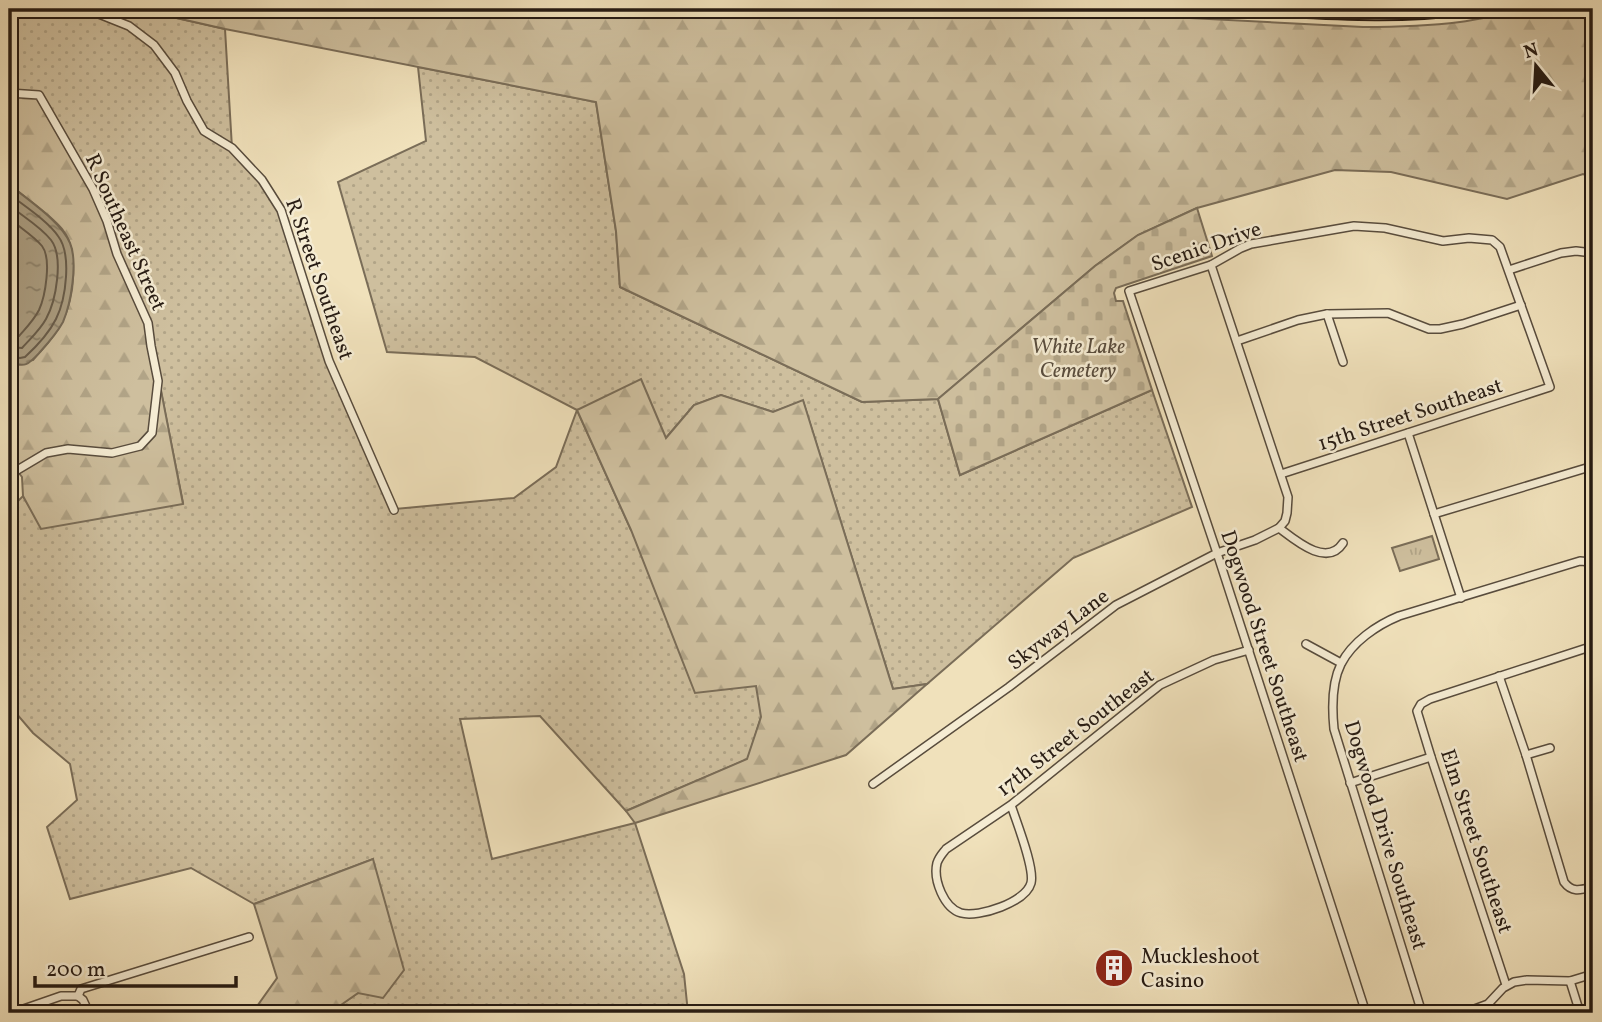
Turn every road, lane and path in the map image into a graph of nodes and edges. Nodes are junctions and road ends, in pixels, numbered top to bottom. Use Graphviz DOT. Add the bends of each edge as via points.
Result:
graph roads {
  1 [pos="42,9"];
  2 [pos="1244,9"];
  3 [pos="1464,9"];
  4 [pos="9,93"];
  5 [pos="1593,253"];
  6 [pos="1211,265"];
  7 [pos="1509,270"];
  8 [pos="1129,291"];
  9 [pos="1521,305"];
  10 [pos="1327,314"];
  11 [pos="1237,341"];
  12 [pos="1343,362"];
  13 [pos="1408,433"];
  14 [pos="1593,466"];
  15 [pos="1281,474"];
  16 [pos="9,475"];
  17 [pos="394,510"];
  18 [pos="1434,514"];
  19 [pos="1279,528"];
  20 [pos="1343,543"];
  21 [pos="1217,553"];
  22 [pos="1592,563"];
  23 [pos="1461,598"];
  24 [pos="1306,644"];
  25 [pos="1593,646"];
  26 [pos="1248,650"];
  27 [pos="1341,663"];
  28 [pos="1499,676"];
  29 [pos="1549,748"];
  30 [pos="1526,755"];
  31 [pos="1431,757"];
  32 [pos="1350,783"];
  33 [pos="873,784"];
  34 [pos="1011,805"];
  35 [pos="1593,887"];
  36 [pos="249,937"];
  37 [pos="1593,974"];
  38 [pos="1570,981"];
  39 [pos="1506,985"];
  40 [pos="78,996"];
  41 [pos="12,1013"];
  42 [pos="89,1013"];
  43 [pos="1366,1013"];
  44 [pos="1422,1013"];
  45 [pos="1464,1013"];
  46 [pos="1580,1013"];
  1 -- 17 [label="street, R Street Southeast" via="99,14 129,26 154,45 175,72 204,131 232,148 262,180 281,209 329,361"];
  2 -- 3 [label="highway" via="1383,15"];
  4 -- 16 [label="street, R Southeast Street" via="39,95 93,189 148,323 158,381 152,433 140,446 112,453 68,449 46,453"];
  5 -- 7 [label="street" via="1561,253"];
  6 -- 7 [label="street, Scenic Drive" via="1251,244 1354,226 1443,241 1492,240 1500,247"];
  6 -- 8 [label="street, Scenic Drive"];
  6 -- 11 [label="street"];
  7 -- 9 [label="street"];
  8 -- 21 [label="street, Dogwood Street Southeast"];
  9 -- 10 [label="street" via="1440,329 1388,313"];
  9 -- 13 [label="street, 15th Street Southeast" via="1549,387"];
  10 -- 11 [label="street"];
  10 -- 12 [label="street"];
  11 -- 15 [label="street"];
  13 -- 15 [label="street, 15th Street Southeast"];
  13 -- 18 [label="street"];
  14 -- 18 [label="street"];
  15 -- 19 [label="street" via="1288,507"];
  18 -- 23 [label="street"];
  19 -- 20 [label="street" via="1316,552 1333,552"];
  19 -- 21 [label="street, Skyway Lane"];
  21 -- 26 [label="street, Dogwood Street Southeast"];
  21 -- 33 [label="street, Skyway Lane" via="1116,605"];
  22 -- 23 [label="street" via="1580,561"];
  23 -- 27 [label="street" via="1387,621"];
  24 -- 27 [label="street"];
  25 -- 28 [label="street"];
  26 -- 34 [label="street, 17th Street Southeast" via="1160,685"];
  26 -- 43 [label="street, Dogwood Street Southeast"];
  27 -- 32 [label="street, Dogwood Drive Southeast" via="1332,717"];
  28 -- 30 [label="street"];
  28 -- 31 [label="street, Elm Street Southeast" via="1419,707 1417,715"];
  29 -- 30 [label="street"];
  30 -- 35 [label="street" via="1568,888"];
  31 -- 32 [label="street"];
  31 -- 39 [label="street, Elm Street Southeast"];
  32 -- 44 [label="street, Dogwood Drive Southeast"];
  34 -- 34 [label="street, 17th Street Southeast" via="1031,866 1031,883 1018,900 979,913 959,913 944,897 936,872 940,856"];
  36 -- 40 [label="street" via="81,989"];
  37 -- 38 [label="street"];
  38 -- 39 [label="street" via="1527,980"];
  38 -- 46 [label="street"];
  39 -- 45 [label="street" via="1488,1004"];
  40 -- 41 [label="street" via="61,996"];
  40 -- 42 [label="street"];
}
